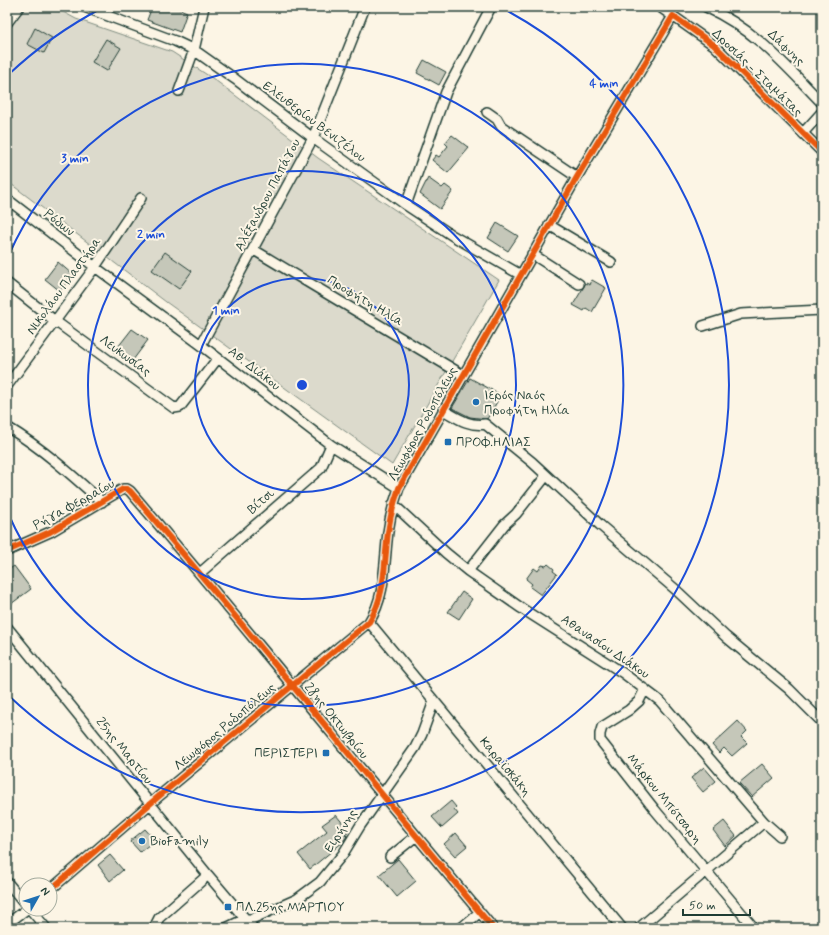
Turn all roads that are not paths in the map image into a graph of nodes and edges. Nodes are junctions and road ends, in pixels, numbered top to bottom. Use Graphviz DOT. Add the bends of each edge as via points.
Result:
graph roads {
  1 [pos="19,7"];
  2 [pos="84,7"];
  3 [pos="204,7"];
  4 [pos="365,7"];
  5 [pos="491,7"];
  6 [pos="660,7"];
  7 [pos="706,7"];
  8 [pos="673,16"];
  9 [pos="7,23"];
  10 [pos="194,50"];
  11 [pos="179,91"];
  12 [pos="822,103"];
  13 [pos="487,112"];
  14 [pos="822,112"];
  15 [pos="803,133"];
  16 [pos="313,138"];
  17 [pos="822,152"];
  18 [pos="577,177"];
  19 [pos="141,198"];
  20 [pos="7,199"];
  21 [pos="406,205"];
  22 [pos="549,225"];
  23 [pos="254,250"];
  24 [pos="532,254"];
  25 [pos="612,262"];
  26 [pos="95,267"];
  27 [pos="521,275"];
  28 [pos="7,284"];
  29 [pos="579,284"];
  30 [pos="822,310"];
  31 [pos="55,321"];
  32 [pos="703,326"];
  33 [pos="201,345"];
  34 [pos="218,358"];
  35 [pos="463,375"];
  36 [pos="7,386"];
  37 [pos="443,410"];
  38 [pos="7,427"];
  39 [pos="331,445"];
  40 [pos="546,476"];
  41 [pos="399,488"];
  42 [pos="130,491"];
  43 [pos="102,502"];
  44 [pos="393,504"];
  45 [pos="7,551"];
  46 [pos="468,571"];
  47 [pos="200,573"];
  48 [pos="369,622"];
  49 [pos="7,627"];
  50 [pos="293,685"];
  51 [pos="645,689"];
  52 [pos="434,701"];
  53 [pos="822,722"];
  54 [pos="381,795"];
  55 [pos="150,804"];
  56 [pos="764,822"];
  57 [pos="416,836"];
  58 [pos="780,836"];
  59 [pos="390,857"];
  60 [pos="706,871"];
  61 [pos="208,875"];
  62 [pos="7,882"];
  63 [pos="58,883"];
  64 [pos="18,895"];
  65 [pos="480,912"];
  66 [pos="18,916"];
  67 [pos="36,917"];
  68 [pos="245,918"];
  69 [pos="7,924"];
  70 [pos="46,928"];
  71 [pos="154,928"];
  72 [pos="226,928"];
  73 [pos="253,928"];
  74 [pos="461,928"];
  75 [pos="493,928"];
  76 [pos="622,928"];
  77 [pos="639,928"];
  78 [pos="754,928"];
  1 -- 9 [label="street"];
  2 -- 10 [label="street, Ελευθερίου Βενιζέλου"];
  3 -- 10 [label="street"];
  4 -- 16 [label="street, Αλέξανδρου Παπάγου"];
  5 -- 21 [label="street" via="446,92"];
  6 -- 8 [label="street, Δροσιάς - Σταμάτας"];
  7 -- 12 [label="street, Δάφνης" via="739,24 758,38"];
  8 -- 15 [label="street, Δροσιάς - Σταμάτας" via="714,44"];
  8 -- 18 [label="street, Λεωφόρος Ροδοπόλεως"];
  10 -- 11 [label="street"];
  10 -- 16 [label="street, Ελευθερίου Βενιζέλου"];
  13 -- 18 [label="street" via="497,119 501,126"];
  14 -- 15 [label="street"];
  15 -- 17 [label="street, Δροσιάς - Σταμάτας"];
  16 -- 21 [label="street, Ελευθερίου Βενιζέλου"];
  16 -- 23 [label="street, Αλέξανδρου Παπάγου"];
  18 -- 22 [label="street, Λεωφόρος Ροδοπόλεως"];
  19 -- 26 [label="street, Νικολάου Πλαστήρα"];
  20 -- 26 [label="street, Ρόδων"];
  21 -- 27 [label="street, Ελευθερίου Βενιζέλου" via="452,236"];
  22 -- 24 [label="street, Λεωφόρος Ροδοπόλεως"];
  22 -- 25 [label="street"];
  23 -- 33 [label="street, Αλέξανδρου Παπάγου"];
  23 -- 35 [label="street, Προφήτη Ηλία"];
  24 -- 27 [label="street, Λεωφόρος Ροδοπόλεως"];
  24 -- 29 [label="street"];
  26 -- 31 [label="street, Νικολάου Πλαστήρα"];
  26 -- 33 [label="street, Αθ. Διάκου"];
  27 -- 35 [label="street, Λεωφόρος Ροδοπόλεως"];
  28 -- 31 [label="street, Λευκωσίας"];
  30 -- 32 [label="street" via="741,314"];
  31 -- 34 [label="street, Λευκωσίας" via="174,408 180,407"];
  31 -- 36 [label="street, Νικολάου Πλαστήρα"];
  33 -- 34 [label="street, Αθ. Διάκου"];
  34 -- 39 [label="street, Αθ. Διάκου"];
  35 -- 37 [label="street, Λεωφόρος Ροδοπόλεως"];
  37 -- 40 [label="street" via="470,424 485,424"];
  37 -- 41 [label="street, Λεωφόρος Ροδοπόλεως"];
  38 -- 43 [label="street" via="57,462"];
  39 -- 41 [label="street, Αθ. Διάκου"];
  39 -- 47 [label="street, Βίτσι" via="320,468"];
  40 -- 46 [label="street"];
  40 -- 53 [label="street"];
  41 -- 44 [label="street, Λεωφόρος Ροδοπόλεως"];
  42 -- 43 [label="street, Ρήγα Φερραίου" via="123,490"];
  42 -- 47 [label="street, 28ης Οκτωβρίου"];
  43 -- 45 [label="street, Ρήγα Φερραίου" via="50,532"];
  44 -- 46 [label="street, Αθανασίου Διάκου"];
  44 -- 48 [label="street, Λεωφόρος Ροδοπόλεως" via="380,599"];
  46 -- 51 [label="street, Αθανασίου Διάκου"];
  47 -- 50 [label="street, 28ης Οκτωβρίου"];
  48 -- 50 [label="street, Λεωφόρος Ροδοπόλεως"];
  48 -- 52 [label="street, Καραϊσκάκη"];
  49 -- 55 [label="street, 25ης Μαρτίου"];
  50 -- 54 [label="street, 28ης Οκτωβρίου"];
  50 -- 55 [label="street, Λεωφόρος Ροδοπόλεως"];
  51 -- 56 [label="street, Αθανασίου Διάκου" via="660,701"];
  51 -- 60 [label="street, Μάρκου Μπότσαρη" via="639,701 629,710 602,727 600,740"];
  52 -- 54 [label="street, Ειρήνης" via="415,748"];
  52 -- 76 [label="street, Καραϊσκάκη"];
  54 -- 57 [label="street, 28ης Οκτωβρίου"];
  54 -- 68 [label="street, Ειρήνης" via="344,854 320,882 297,899 252,919"];
  55 -- 61 [label="street, 25ης Μαρτίου"];
  55 -- 63 [label="street, Λεωφόρος Ροδοπόλεως"];
  56 -- 58 [label="street, Αθανασίου Διάκου"];
  56 -- 60 [label="street"];
  57 -- 59 [label="street"];
  57 -- 65 [label="street, 28ης Οκτωβρίου"];
  60 -- 77 [label="street"];
  60 -- 78 [label="street, Μάρκου Μπότσαρη"];
  61 -- 68 [label="street, 25ης Μαρτίου"];
  61 -- 71 [label="street" via="160,918"];
  62 -- 64 [label="street"];
  65 -- 74 [label="street"];
  65 -- 75 [label="street, 28ης Οκτωβρίου"];
  66 -- 69 [label="street"];
  67 -- 70 [label="street"];
  68 -- 72 [label="street, Ειρήνης"];
  68 -- 73 [label="street, 25ης Μαρτίου"];
}
